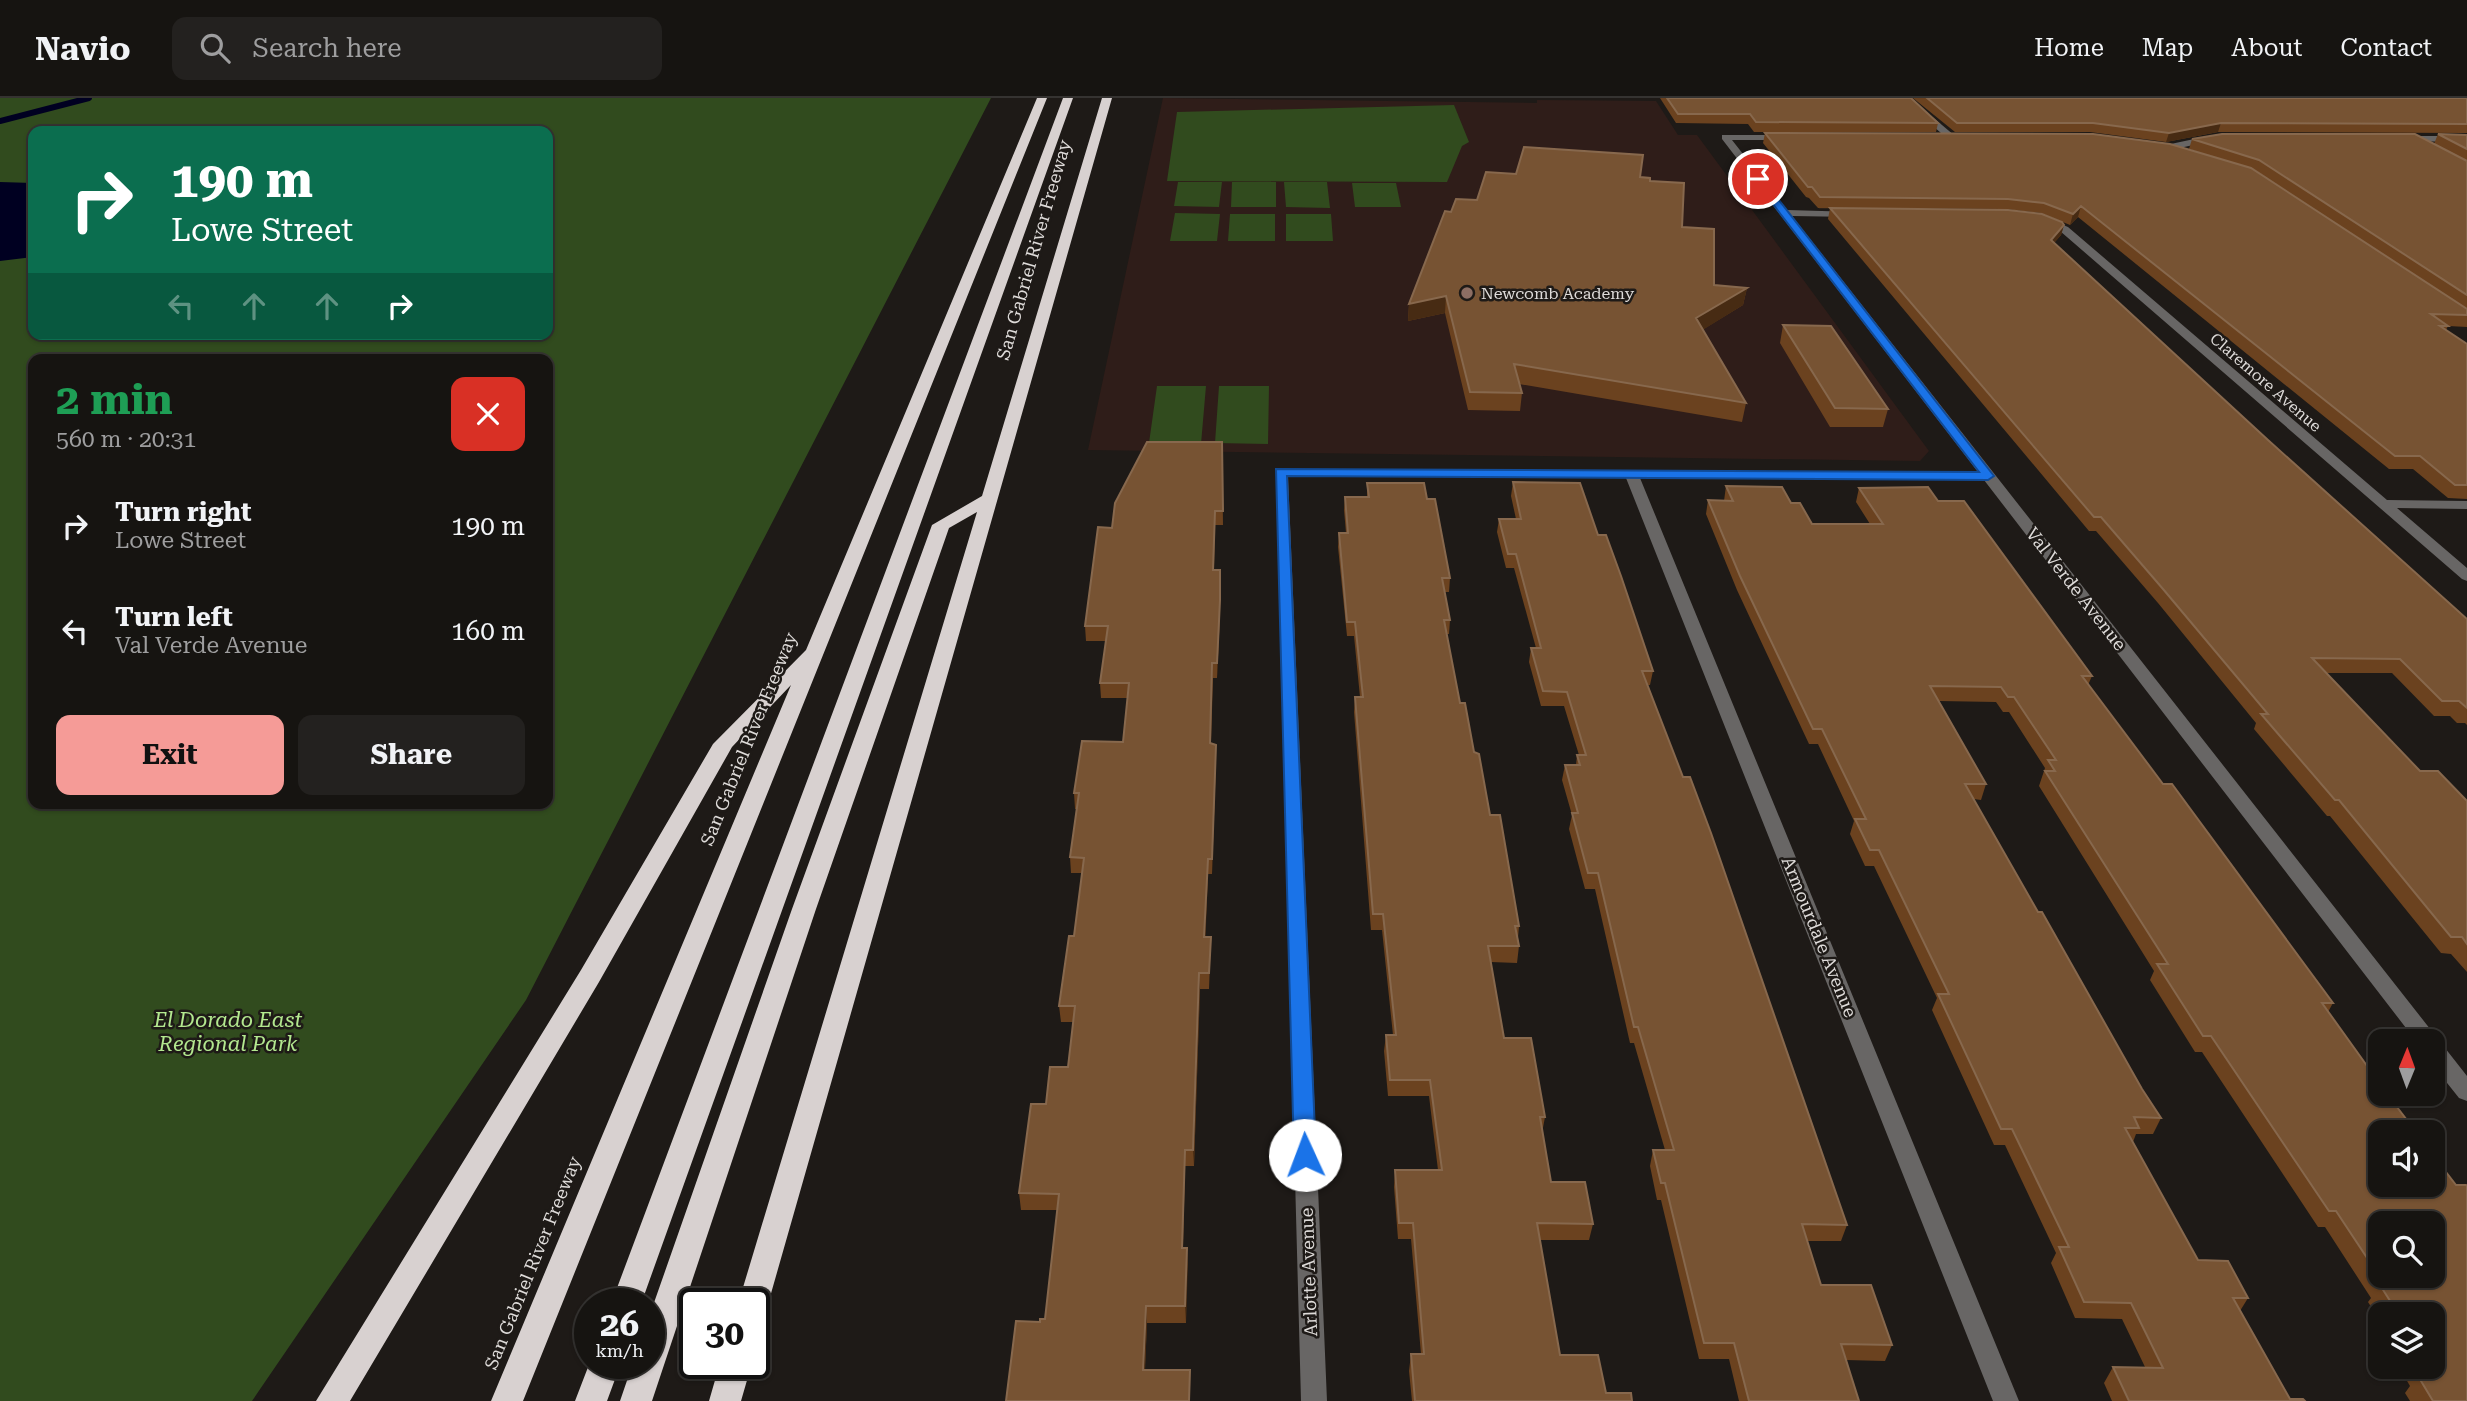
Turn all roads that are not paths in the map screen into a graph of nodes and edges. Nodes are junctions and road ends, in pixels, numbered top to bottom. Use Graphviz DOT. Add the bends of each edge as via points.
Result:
graph roads {
  1 [pos="1042,98"];
  2 [pos="1068,98"];
  3 [pos="1107,98"];
  4 [pos="1905,98"];
  5 [pos="1805,138"];
  6 [pos="1939,138"];
  7 [pos="1952,138"];
  8 [pos="1966,138"];
  9 [pos="2218,138"];
  10 [pos="2397,139"];
  11 [pos="2411,139"];
  12 [pos="2467,139"];
  13 [pos="2136,142"];
  14 [pos="2166,148"];
  15 [pos="2433,150"];
  16 [pos="2189,154"];
  17 [pos="1787,213"];
  18 [pos="1868,214"];
  19 [pos="2035,218"];
  20 [pos="1631,473"];
  21 [pos="1988,476"];
  22 [pos="990,498"];
  23 [pos="2384,504"];
  24 [pos="2467,505"];
  25 [pos="2467,576"];
  26 [pos="818,646"];
  27 [pos="2418,1029"];
  28 [pos="2445,1064"];
  29 [pos="2467,1092"];
  30 [pos="632,1288"];
  31 [pos="758,1288"];
  32 [pos="599,1379"];
  33 [pos="731,1379"];
  34 [pos="332,1401"];
  35 [pos="507,1401"];
  36 [pos="591,1401"];
  37 [pos="636,1401"];
  38 [pos="724,1401"];
  39 [pos="1314,1401"];
  40 [pos="2006,1401"];
  1 -- 26 [label="highway, San Gabriel River Freeway"];
  2 -- 30 [label="highway"];
  3 -- 22 [label="highway, San Gabriel River Freeway"];
  4 -- 7 [label="street"];
  5 -- 17 [label="street, Val Verde Avenue" via="1725,137"];
  6 -- 7 [label="street"];
  7 -- 8 [label="street"];
  9 -- 14 [label="street"];
  10 -- 11 [label="street"];
  11 -- 12 [label="street"];
  11 -- 15 [label="street"];
  13 -- 14 [label="street"];
  14 -- 16 [label="street"];
  17 -- 18 [label="street"];
  17 -- 21 [label="street, Val Verde Avenue"];
  19 -- 23 [label="street, Claremore Avenue" via="2064,229"];
  20 -- 21 [label="street"];
  20 -- 39 [label="street, Arlotte Avenue" via="1281,472"];
  20 -- 40 [label="street, Armourdale Avenue"];
  21 -- 27 [label="street, Val Verde Avenue"];
  22 -- 31 [label="highway, San Gabriel River Freeway"];
  22 -- 37 [label="highway" via="940,525"];
  23 -- 24 [label="street"];
  23 -- 25 [label="street, Claremore Avenue"];
  26 -- 34 [label="highway" via="723,744 590,976"];
  26 -- 35 [label="highway, San Gabriel River Freeway"];
  28 -- 29 [label="street"];
  32 -- 36 [label="highway"];
  33 -- 38 [label="highway"];
}
